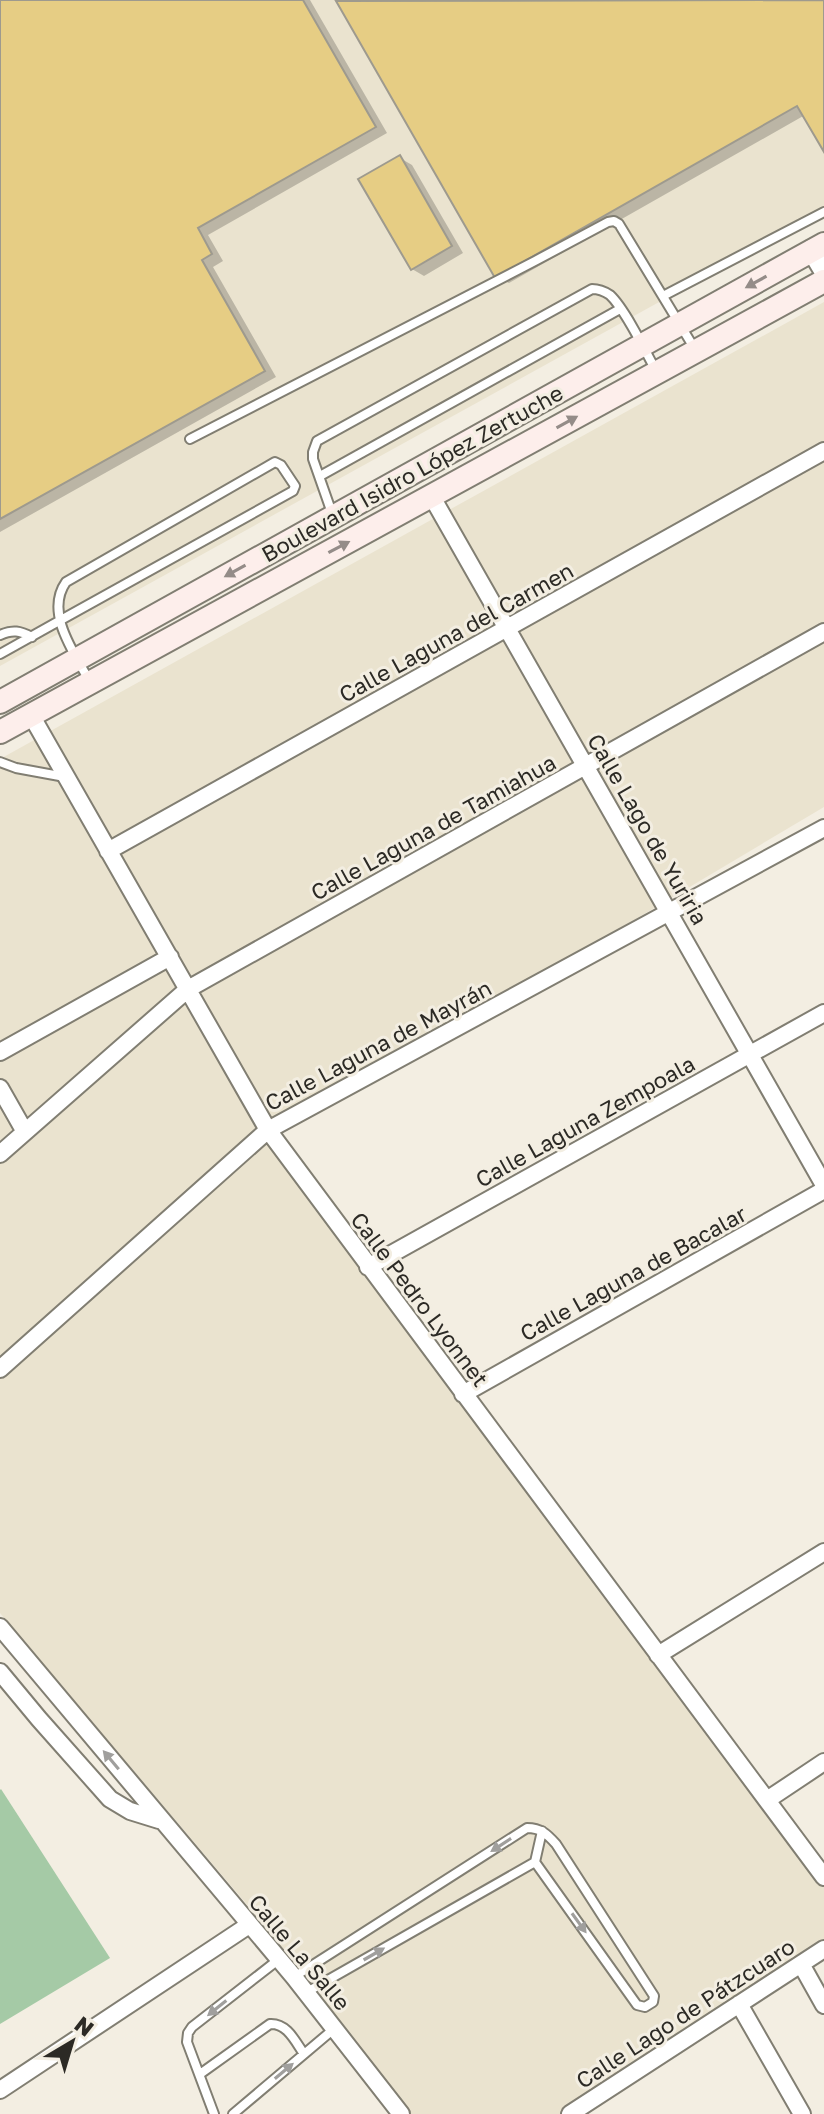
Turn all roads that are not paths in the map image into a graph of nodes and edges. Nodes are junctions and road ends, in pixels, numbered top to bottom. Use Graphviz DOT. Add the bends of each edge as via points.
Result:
graph roads {
  1 [pos="824,212"];
  2 [pos="818,247"];
  3 [pos="824,270"];
  4 [pos="824,281"];
  5 [pos="663,296"];
  6 [pos="620,309"];
  7 [pos="680,324"];
  8 [pos="642,345"];
  9 [pos="696,351"];
  10 [pos="657,373"];
  11 [pos="190,439"];
  12 [pos="824,451"];
  13 [pos="320,476"];
  14 [pos="432,497"];
  15 [pos="333,517"];
  16 [pos="59,621"];
  17 [pos="132,629"];
  18 [pos="508,629"];
  19 [pos="824,632"];
  20 [pos="0,635"];
  21 [pos="32,637"];
  22 [pos="145,652"];
  23 [pos="0,654"];
  24 [pos="78,659"];
  25 [pos="91,682"];
  26 [pos="0,702"];
  27 [pos="31,715"];
  28 [pos="0,732"];
  29 [pos="0,762"];
  30 [pos="586,767"];
  31 [pos="66,777"];
  32 [pos="824,828"];
  33 [pos="108,851"];
  34 [pos="670,912"];
  35 [pos="170,957"];
  36 [pos="188,989"];
  37 [pos="824,1013"];
  38 [pos="0,1052"];
  39 [pos="749,1055"];
  40 [pos="0,1088"];
  41 [pos="268,1130"];
  42 [pos="25,1132"];
  43 [pos="0,1154"];
  44 [pos="824,1187"];
  45 [pos="368,1267"];
  46 [pos="0,1369"];
  47 [pos="463,1394"];
  48 [pos="824,1552"];
  49 [pos="0,1627"];
  50 [pos="658,1655"];
  51 [pos="0,1672"];
  52 [pos="824,1762"];
  53 [pos="767,1800"];
  54 [pos="161,1820"];
  55 [pos="542,1831"];
  56 [pos="535,1862"];
  57 [pos="824,1877"];
  58 [pos="249,1925"];
  59 [pos="824,1949"];
  60 [pos="278,1960"];
  61 [pos="801,1964"];
  62 [pos="294,1977"];
  63 [pos="306,1992"];
  64 [pos="739,2004"];
  65 [pos="824,2005"];
  66 [pos="335,2028"];
  67 [pos="304,2054"];
  68 [pos="200,2074"];
  69 [pos="0,2090"];
  70 [pos="238,2112"];
  71 [pos="214,2114"];
  72 [pos="401,2114"];
  73 [pos="570,2114"];
  74 [pos="802,2114"];
  1 -- 5 [label="lane"];
  2 -- 3 [label="street"];
  2 -- 7 [label="main road, Boulevard Isidro López Zertuche, one-way"];
  4 -- 9 [label="main road, Boulevard Isidro López Zertuche"];
  5 -- 7 [label="lane"];
  5 -- 11 [label="lane" via="619,224 608,222"];
  6 -- 8 [label="lane"];
  6 -- 13 [label="lane"];
  6 -- 13 [label="lane" via="606,293 592,289 317,441 313,459"];
  7 -- 8 [label="main road, Boulevard Isidro López Zertuche"];
  7 -- 9 [label="lane"];
  8 -- 10 [label="lane"];
  8 -- 15 [label="main road, Boulevard Isidro López Zertuche"];
  9 -- 10 [label="main road, Boulevard Isidro López Zertuche"];
  14 -- 10 [label="main road, Boulevard Isidro López Zertuche, one-way"];
  12 -- 18 [label="street, Calle Laguna del Carmen"];
  13 -- 15 [label="lane"];
  14 -- 18 [label="street, Calle Lago de Yuriria"];
  22 -- 14 [label="main road, Boulevard Isidro López Zertuche, one-way"];
  15 -- 17 [label="main road, Boulevard Isidro López Zertuche, one-way"];
  16 -- 16 [label="lane" via="58,596 66,582 275,462 295,486"];
  16 -- 21 [label="lane"];
  16 -- 24 [label="lane"];
  17 -- 22 [label="main road"];
  17 -- 24 [label="main road, Boulevard Isidro López Zertuche"];
  18 -- 30 [label="street, Calle Lago de Yuriria"];
  18 -- 33 [label="street, Calle Laguna del Carmen"];
  19 -- 30 [label="street, Calle Laguna de Tamiahua"];
  20 -- 21 [label="lane" via="16,630"];
  21 -- 23 [label="lane"];
  22 -- 25 [label="main road, Boulevard Isidro López Zertuche"];
  24 -- 25 [label="lane"];
  24 -- 26 [label="main road, Boulevard Isidro López Zertuche"];
  25 -- 27 [label="main road, Boulevard Isidro López Zertuche"];
  27 -- 28 [label="main road, Boulevard Isidro López Zertuche"];
  27 -- 31 [label="street, Calle Pedro Lyonnet"];
  29 -- 31 [label="lane"];
  30 -- 34 [label="street, Calle Lago de Yuriria"];
  30 -- 36 [label="street, Calle Laguna de Tamiahua"];
  31 -- 33 [label="street, Calle Pedro Lyonnet"];
  32 -- 34 [label="street, Calle Laguna de Mayrán"];
  33 -- 35 [label="street, Calle Pedro Lyonnet"];
  34 -- 39 [label="street, Calle Lago de Yuriria"];
  34 -- 41 [label="street, Calle Laguna de Mayrán"];
  35 -- 36 [label="street, Calle Pedro Lyonnet"];
  35 -- 38 [label="street"];
  36 -- 41 [label="street, Calle Pedro Lyonnet"];
  36 -- 42 [label="street, Calle Laguna de Tamiahua"];
  37 -- 39 [label="street, Calle Laguna Zempoala"];
  39 -- 44 [label="street, Calle Lago de Yuriria"];
  39 -- 45 [label="street, Calle Laguna Zempoala"];
  40 -- 42 [label="street"];
  41 -- 45 [label="street, Calle Pedro Lyonnet"];
  41 -- 46 [label="street, Calle Laguna de Mayrán"];
  42 -- 43 [label="street, Calle Laguna de Tamiahua"];
  44 -- 47 [label="street, Calle Laguna de Bacalar"];
  45 -- 47 [label="street, Calle Pedro Lyonnet"];
  47 -- 50 [label="street, Calle Pedro Lyonnet"];
  48 -- 50 [label="street"];
  54 -- 49 [label="street, Calle La Salle, one-way"];
  50 -- 53 [label="street, Calle Pedro Lyonnet"];
  51 -- 54 [label="street" via="110,1799"];
  52 -- 53 [label="street"];
  53 -- 57 [label="street, Calle Pedro Lyonnet"];
  54 -- 58 [label="street, Calle La Salle"];
  55 -- 56 [label="lane"];
  56 -- 55 [label="lane, one-way" via="637,2005 653,2002 556,1844"];
  55 -- 62 [label="lane, one-way" via="527,1828"];
  63 -- 56 [label="lane, one-way"];
  58 -- 60 [label="street, Calle La Salle"];
  58 -- 69 [label="street"];
  59 -- 61 [label="street, Calle Lago de Pátzcuaro"];
  60 -- 62 [label="street, Calle La Salle"];
  60 -- 68 [label="lane, one-way" via="188,2033"];
  61 -- 64 [label="street, Calle Lago de Pátzcuaro"];
  61 -- 65 [label="street"];
  62 -- 63 [label="street, Calle La Salle"];
  63 -- 66 [label="street, Calle La Salle"];
  64 -- 73 [label="street, Calle Lago de Pátzcuaro"];
  64 -- 74 [label="street"];
  66 -- 67 [label="lane"];
  66 -- 72 [label="street, Calle La Salle"];
  67 -- 68 [label="lane" via="283,2027 270,2024"];
  70 -- 67 [label="lane, one-way"];
  68 -- 71 [label="lane"];
}
